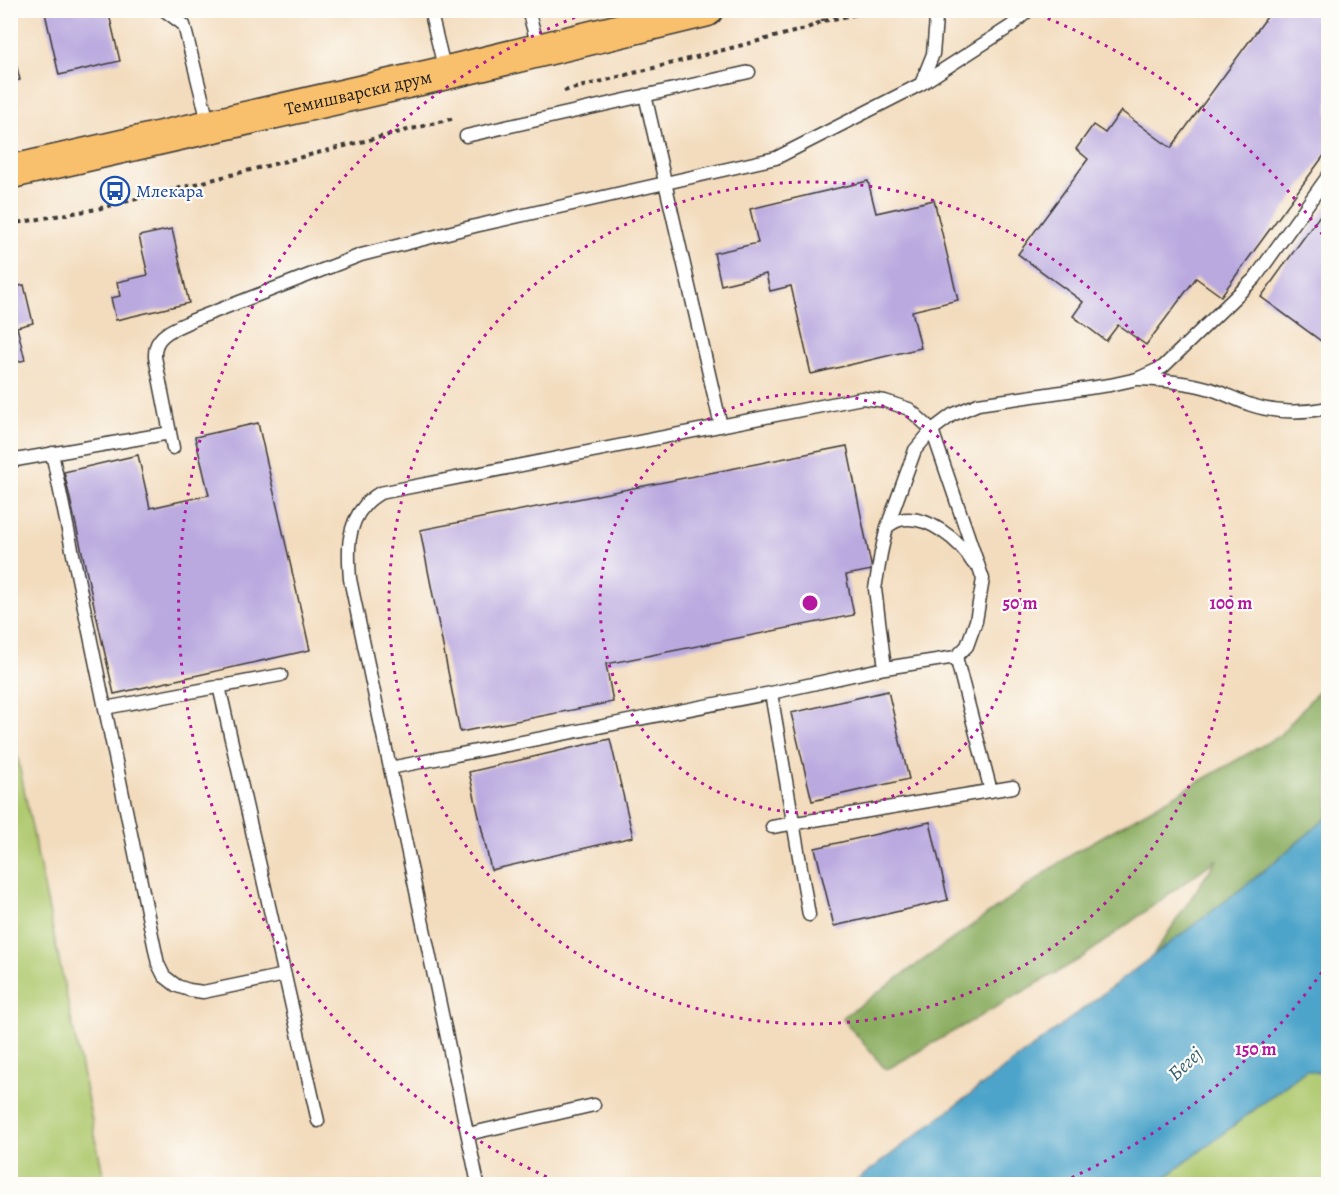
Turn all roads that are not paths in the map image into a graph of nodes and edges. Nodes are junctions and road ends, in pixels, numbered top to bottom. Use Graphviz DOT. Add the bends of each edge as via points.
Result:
graph roads {
  1 [pos="164,10"];
  2 [pos="430,10"];
  3 [pos="528,10"];
  4 [pos="706,10"];
  5 [pos="933,10"];
  6 [pos="1029,10"];
  7 [pos="539,51"];
  8 [pos="749,72"];
  9 [pos="445,73"];
  10 [pos="921,84"];
  11 [pos="645,95"];
  12 [pos="210,127"];
  13 [pos="466,136"];
  14 [pos="10,172"];
  15 [pos="1329,176"];
  16 [pos="666,183"];
  17 [pos="1137,379"];
  18 [pos="1329,408"];
  19 [pos="721,426"];
  20 [pos="932,430"];
  21 [pos="170,433"];
  22 [pos="173,448"];
  23 [pos="52,453"];
  24 [pos="10,460"];
  25 [pos="888,527"];
  26 [pos="983,579"];
  27 [pos="956,657"];
  28 [pos="885,668"];
  29 [pos="281,675"];
  30 [pos="219,687"];
  31 [pos="771,693"];
  32 [pos="105,708"];
  33 [pos="390,768"];
  34 [pos="1013,787"];
  35 [pos="991,791"];
  36 [pos="794,825"];
  37 [pos="772,827"];
  38 [pos="809,915"];
  39 [pos="285,975"];
  40 [pos="594,1106"];
  41 [pos="318,1121"];
  42 [pos="468,1134"];
  43 [pos="478,1185"];
  1 -- 12 [label="lane" via="184,25"];
  2 -- 9 [label="lane"];
  3 -- 7 [label="lane"];
  4 -- 7 [label="main road, Темишварски друм"];
  5 -- 10 [label="lane" via="933,54"];
  6 -- 10 [label="lane" via="1011,26"];
  7 -- 9 [label="main road, Темишварски друм"];
  8 -- 11 [label="lane"];
  9 -- 12 [label="main road, Темишварски друм"];
  10 -- 16 [label="lane" via="776,158"];
  11 -- 13 [label="lane"];
  11 -- 16 [label="lane"];
  12 -- 14 [label="main road, Темишварски друм"];
  15 -- 17 [label="lane" via="1255,278 1163,367"];
  16 -- 19 [label="lane"];
  16 -- 21 [label="lane" via="361,255 177,327 159,340 155,357"];
  17 -- 18 [label="lane" via="1208,388 1253,406 1280,411"];
  17 -- 20 [label="lane" via="978,404 952,415"];
  19 -- 20 [label="lane" via="862,398 885,400 909,409"];
  19 -- 33 [label="lane" via="380,493 366,503 355,518 350,536 350,579"];
  20 -- 25 [label="lane" via="915,450"];
  20 -- 26 [label="lane"];
  21 -- 22 [label="lane"];
  21 -- 23 [label="lane"];
  23 -- 24 [label="lane"];
  23 -- 32 [label="lane"];
  25 -- 26 [label="lane" via="898,520 930,524 967,554"];
  25 -- 28 [label="lane" via="875,589"];
  26 -- 27 [label="lane" via="976,621 967,646"];
  27 -- 28 [label="lane"];
  27 -- 35 [label="lane"];
  28 -- 31 [label="lane"];
  29 -- 30 [label="lane"];
  30 -- 32 [label="lane"];
  30 -- 39 [label="lane"];
  31 -- 33 [label="lane"];
  31 -- 36 [label="lane"];
  32 -- 39 [label="lane" via="158,964 164,976 177,986 203,992"];
  33 -- 42 [label="lane"];
  34 -- 35 [label="lane"];
  35 -- 36 [label="lane"];
  36 -- 37 [label="lane"];
  36 -- 38 [label="lane"];
  39 -- 41 [label="lane"];
  40 -- 42 [label="lane"];
  42 -- 43 [label="lane"];
}
